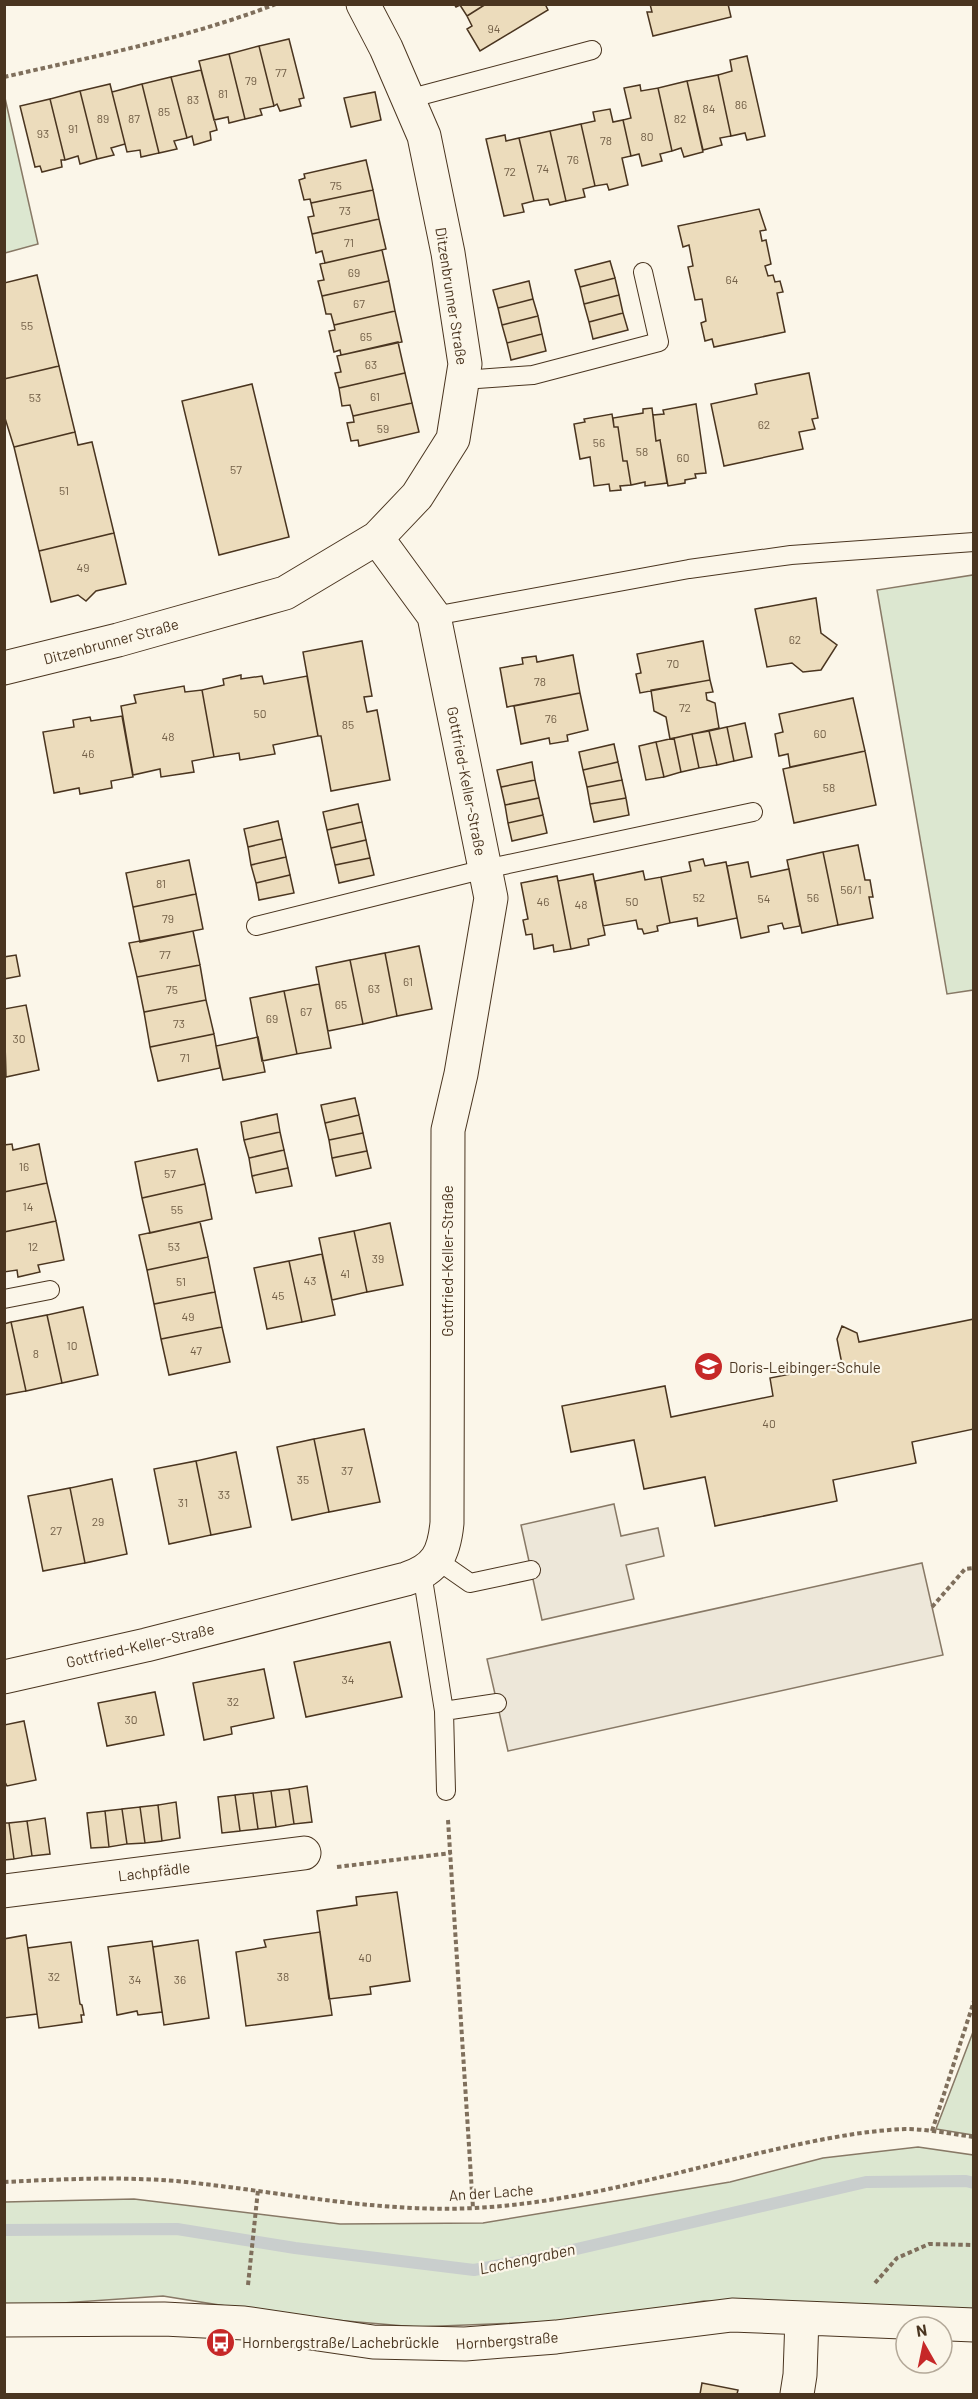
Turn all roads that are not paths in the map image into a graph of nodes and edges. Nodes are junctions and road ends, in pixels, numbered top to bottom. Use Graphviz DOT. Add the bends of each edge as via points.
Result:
graph roads {
  1 [pos="363,4"];
  2 [pos="592,50"];
  3 [pos="408,99"];
  4 [pos="643,272"];
  5 [pos="463,380"];
  6 [pos="377,538"];
  7 [pos="974,542"];
  8 [pos="434,616"];
  9 [pos="4,668"];
  10 [pos="753,812"];
  11 [pos="485,869"];
  12 [pos="256,926"];
  13 [pos="50,1290"];
  14 [pos="4,1299"];
  15 [pos="430,1566"];
  16 [pos="531,1570"];
  17 [pos="4,1677"];
  18 [pos="497,1703"];
  19 [pos="444,1711"];
  20 [pos="446,1791"];
  21 [pos="304,1853"];
  22 [pos="4,1891"];
  23 [pos="802,2318"];
  24 [pos="4,2320"];
  25 [pos="974,2325"];
  26 [pos="796,2394"];
  1 -- 3 [label="street, Ditzenbrunner Straße"];
  2 -- 3 [label="lane"];
  3 -- 5 [label="street, Ditzenbrunner Straße" via="424,136 448,253 465,364"];
  4 -- 5 [label="lane" via="659,342 533,375"];
  5 -- 6 [label="street, Ditzenbrunner Straße" via="453,439 417,496"];
  6 -- 8 [label="street, Gottfried-Keller-Straße"];
  6 -- 9 [label="street, Ditzenbrunner Straße" via="285,593"];
  7 -- 8 [label="lane" via="780,556"];
  8 -- 11 [label="street, Gottfried-Keller-Straße"];
  10 -- 11 [label="lane"];
  11 -- 12 [label="lane"];
  11 -- 15 [label="street, Gottfried-Keller-Straße" via="490,898 461,1074 447,1130 447,1523 445,1544"];
  13 -- 14 [label="lane"];
  15 -- 16 [label="lane" via="470,1583"];
  15 -- 17 [label="street, Gottfried-Keller-Straße" via="146,1645"];
  15 -- 19 [label="lane"];
  18 -- 19 [label="lane"];
  19 -- 20 [label="lane"];
  21 -- 22 [label="street, Lachpfädle"];
  23 -- 24 [label="street, Hornbergstraße" via="732,2315 465,2344 373,2342 244,2323"];
  23 -- 25 [label="street, Hornbergstraße"];
  23 -- 26 [label="street"];
}
